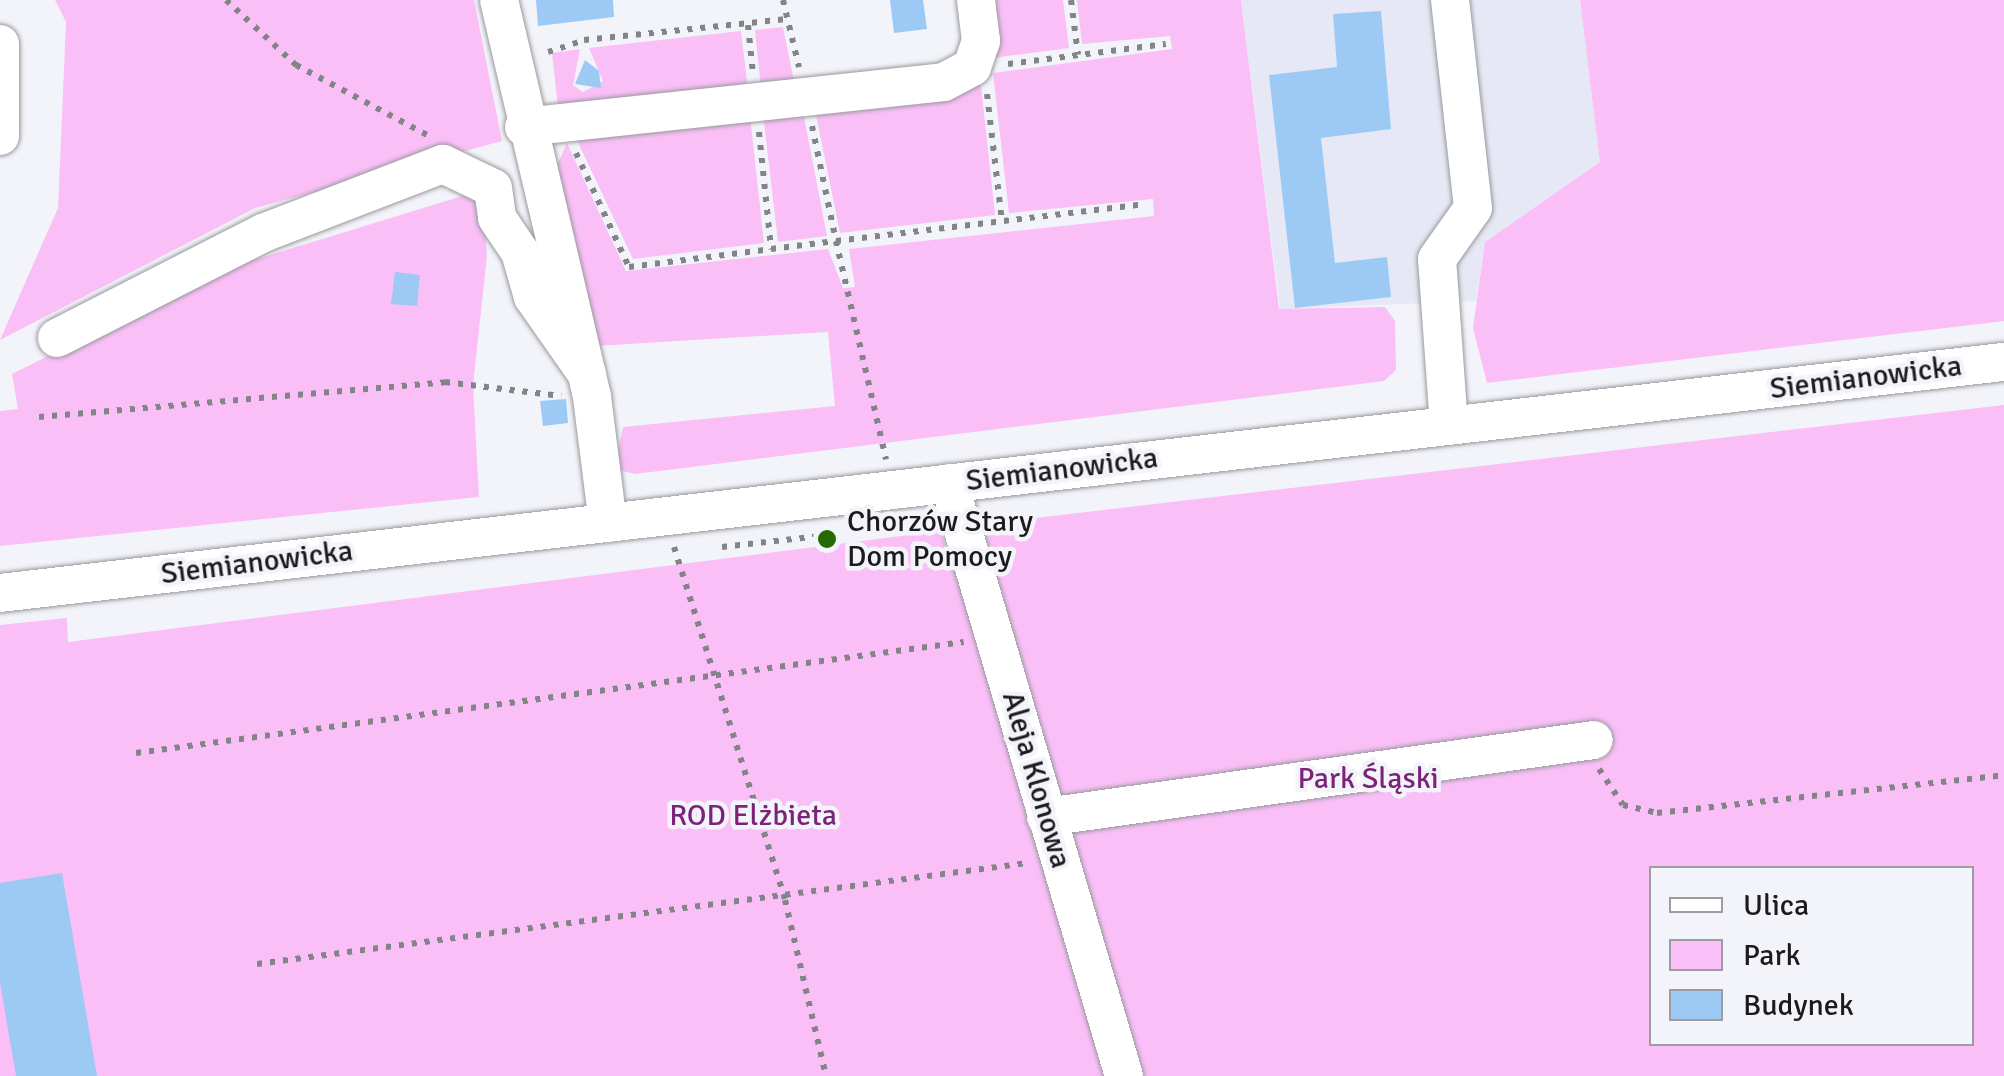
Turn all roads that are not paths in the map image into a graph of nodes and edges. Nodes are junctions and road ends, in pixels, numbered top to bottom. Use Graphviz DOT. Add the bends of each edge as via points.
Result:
graph roads {
  1 [pos="500,0"];
  2 [pos="976,0"];
  3 [pos="1450,0"];
  4 [pos="0,44"];
  5 [pos="524,127"];
  6 [pos="0,136"];
  7 [pos="57,338"];
  8 [pos="2004,362"];
  9 [pos="576,385"];
  10 [pos="1449,426"];
  11 [pos="949,483"];
  12 [pos="608,523"];
  13 [pos="0,593"];
  14 [pos="1594,740"];
  15 [pos="1046,817"];
  16 [pos="1124,1076"];
  1 -- 5 [label="street"];
  2 -- 5 [label="street" via="981,41 972,67 944,82"];
  3 -- 10 [label="street" via="1473,208 1437,258"];
  4 -- 6 [label="street" via="6,114"];
  5 -- 9 [label="street"];
  7 -- 9 [label="street" via="280,225 443,164 493,188 496,218 520,252 533,297"];
  8 -- 10 [label="street, Siemianowicka"];
  9 -- 12 [label="street"];
  10 -- 11 [label="street, Siemianowicka"];
  11 -- 12 [label="street, Siemianowicka"];
  11 -- 15 [label="street, Aleja Klonowa"];
  12 -- 13 [label="street, Siemianowicka"];
  14 -- 15 [label="street"];
  15 -- 16 [label="street, Aleja Klonowa"];
}
